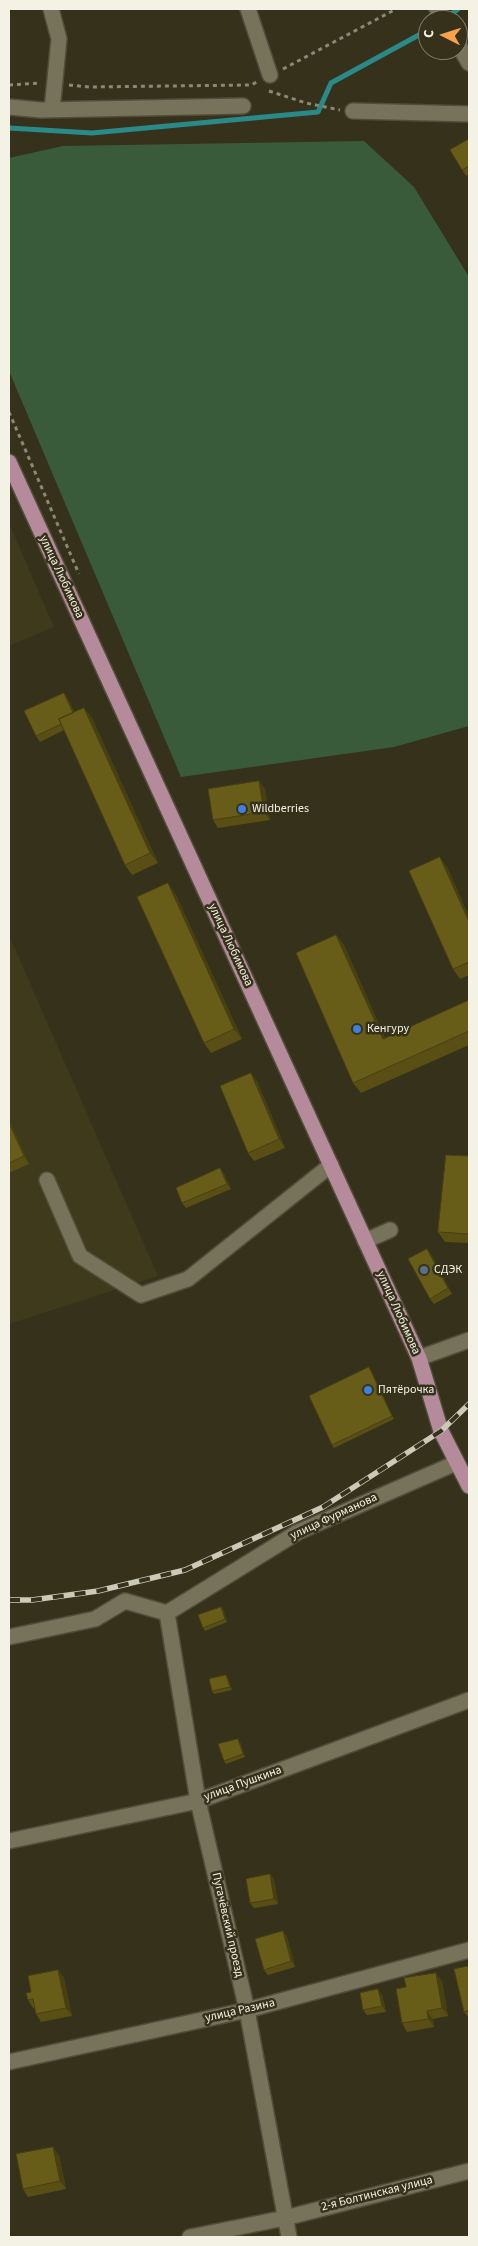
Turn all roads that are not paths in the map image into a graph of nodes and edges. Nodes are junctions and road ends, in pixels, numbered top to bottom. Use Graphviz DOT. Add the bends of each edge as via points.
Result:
graph roads {
  1 [pos="51,9"];
  2 [pos="248,9"];
  3 [pos="270,75"];
  4 [pos="243,106"];
  5 [pos="9,107"];
  6 [pos="52,110"];
  7 [pos="353,111"];
  8 [pos="469,114"];
  9 [pos="9,462"];
  10 [pos="330,1165"];
  11 [pos="47,1180"];
  12 [pos="390,1230"];
  13 [pos="365,1240"];
  14 [pos="469,1340"];
  15 [pos="419,1358"];
  16 [pos="456,1462"];
  17 [pos="469,1486"];
  18 [pos="167,1613"];
  19 [pos="9,1637"];
  20 [pos="469,1700"];
  21 [pos="198,1800"];
  22 [pos="9,1841"];
  23 [pos="469,1950"];
  24 [pos="247,2010"];
  25 [pos="9,2062"];
  26 [pos="469,2170"];
  27 [pos="285,2218"];
  28 [pos="190,2237"];
  29 [pos="289,2237"];
  1 -- 6 [label="street" via="59,39"];
  2 -- 3 [label="street"];
  4 -- 6 [label="street"];
  5 -- 6 [label="street"];
  7 -- 8 [label="street"];
  9 -- 10 [label="main road, улица Любимова"];
  10 -- 11 [label="street" via="188,1280 141,1295 80,1256"];
  10 -- 13 [label="main road, улица Любимова"];
  12 -- 13 [label="street"];
  13 -- 15 [label="main road, улица Любимова"];
  14 -- 15 [label="street"];
  15 -- 16 [label="main road, улица Любимова" via="441,1431"];
  16 -- 17 [label="main road, улица Любимова"];
  16 -- 18 [label="street, улица Фурманова" via="298,1532"];
  18 -- 19 [label="street" via="125,1602 94,1619"];
  18 -- 21 [label="street, Пугачёвский проезд"];
  20 -- 21 [label="street, улица Пушкина"];
  21 -- 22 [label="street, улица Пушкина"];
  21 -- 24 [label="street, Пугачёвский проезд"];
  23 -- 24 [label="street, улица Разина"];
  24 -- 25 [label="street, улица Разина"];
  24 -- 27 [label="street, Пугачёвский проезд"];
  26 -- 27 [label="street, 2-я Болтинская улица"];
  27 -- 28 [label="street, 2-я Болтинская улица"];
  27 -- 29 [label="street, Пугачёвский проезд"];
}
